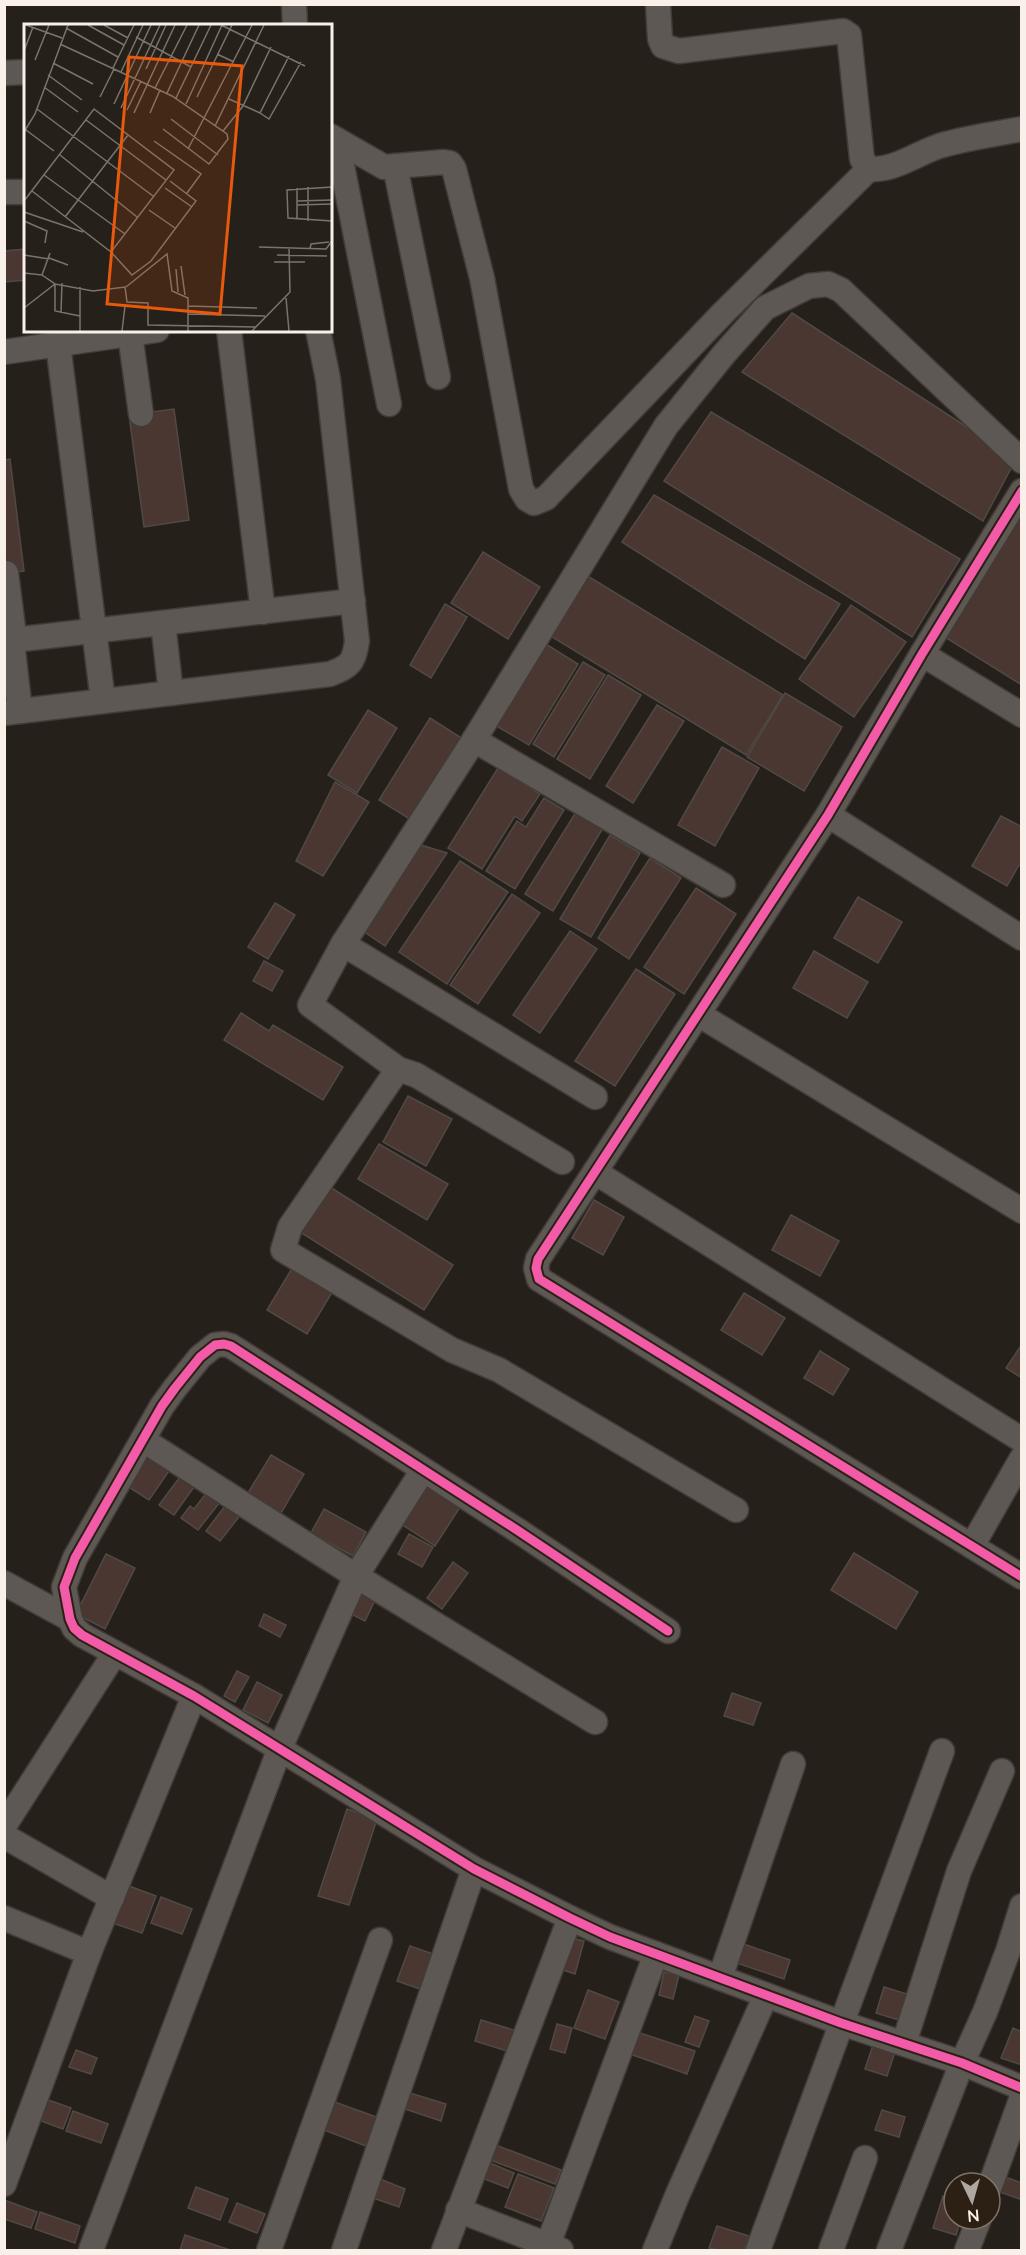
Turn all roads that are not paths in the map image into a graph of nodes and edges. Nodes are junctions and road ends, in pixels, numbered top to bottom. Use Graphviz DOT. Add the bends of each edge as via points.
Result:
graph roads {
  1 [pos="294,4"];
  2 [pos="658,4"];
  3 [pos="295,24"];
  4 [pos="4,72"];
  5 [pos="24,72"];
  6 [pos="1022,129"];
  7 [pos="333,138"];
  8 [pos="395,166"];
  9 [pos="869,169"];
  10 [pos="4,192"];
  11 [pos="24,192"];
  12 [pos="143,332"];
  13 [pos="229,332"];
  14 [pos="318,332"];
  15 [pos="130,334"];
  16 [pos="58,344"];
  17 [pos="4,352"];
  18 [pos="438,378"];
  19 [pos="389,404"];
  20 [pos="141,414"];
  21 [pos="1022,461"];
  22 [pos="1022,491"];
  23 [pos="6,573"];
  24 [pos="353,601"];
  25 [pos="262,612"];
  26 [pos="163,623"];
  27 [pos="95,631"];
  28 [pos="15,643"];
  29 [pos="922,654"];
  30 [pos="171,693"];
  31 [pos="103,701"];
  32 [pos="12,712"];
  33 [pos="1022,715"];
  34 [pos="474,740"];
  35 [pos="828,815"];
  36 [pos="723,885"];
  37 [pos="1022,938"];
  38 [pos="343,944"];
  39 [pos="698,1014"];
  40 [pos="398,1069"];
  41 [pos="595,1097"];
  42 [pos="562,1162"];
  43 [pos="595,1172"];
  44 [pos="1022,1211"];
  45 [pos="143,1440"];
  46 [pos="1022,1440"];
  47 [pos="1022,1458"];
  48 [pos="423,1470"];
  49 [pos="736,1510"];
  50 [pos="972,1546"];
  51 [pos="357,1576"];
  52 [pos="1022,1577"];
  53 [pos="4,1582"];
  54 [pos="70,1619"];
  55 [pos="668,1631"];
  56 [pos="115,1653"];
  57 [pos="194,1696"];
  58 [pos="595,1722"];
  59 [pos="280,1748"];
  60 [pos="942,1751"];
  61 [pos="793,1764"];
  62 [pos="1002,1771"];
  63 [pos="4,1826"];
  64 [pos="4,1836"];
  65 [pos="474,1869"];
  66 [pos="112,1898"];
  67 [pos="1022,1906"];
  68 [pos="4,1918"];
  69 [pos="570,1918"];
  70 [pos="380,1940"];
  71 [pos="89,1953"];
  72 [pos="656,1954"];
  73 [pos="720,1978"];
  74 [pos="766,1995"];
  75 [pos="840,2023"];
  76 [pos="904,2043"];
  77 [pos="962,2063"];
  78 [pos="1022,2088"];
  79 [pos="1022,2097"];
  80 [pos="866,2158"];
  81 [pos="995,2171"];
  82 [pos="4,2184"];
  83 [pos="458,2210"];
  84 [pos="974,2231"];
  85 [pos="552,2249"];
  86 [pos="91,2250"];
  87 [pos="269,2250"];
  88 [pos="344,2250"];
  89 [pos="444,2250"];
  90 [pos="655,2250"];
  91 [pos="758,2250"];
  92 [pos="831,2250"];
  93 [pos="889,2250"];
  94 [pos="967,2250"];
  1 -- 3 [label="street"];
  2 -- 9 [label="street" via="660,39 671,50 843,31 849,35 862,159"];
  4 -- 5 [label="street"];
  6 -- 9 [label="street" via="968,139 886,169"];
  7 -- 8 [label="street" via="384,167"];
  7 -- 19 [label="street"];
  8 -- 9 [label="street" via="444,162 454,169 482,278 521,489 534,503 546,498 716,320"];
  8 -- 18 [label="street"];
  10 -- 11 [label="street"];
  12 -- 15 [label="street"];
  13 -- 25 [label="street"];
  14 -- 24 [label="street" via="328,379"];
  15 -- 16 [label="street"];
  15 -- 20 [label="street"];
  16 -- 17 [label="street"];
  16 -- 27 [label="street"];
  21 -- 34 [label="street" via="841,290 828,285 800,290 765,308 666,426"];
  22 -- 29 [label="street"];
  23 -- 28 [label="street"];
  24 -- 25 [label="street"];
  24 -- 30 [label="street" via="355,658 345,668 330,674"];
  25 -- 26 [label="street"];
  26 -- 27 [label="street"];
  26 -- 30 [label="street"];
  27 -- 28 [label="street"];
  27 -- 31 [label="street"];
  28 -- 32 [label="street"];
  29 -- 33 [label="street"];
  29 -- 35 [label="street"];
  30 -- 31 [label="street"];
  31 -- 32 [label="street"];
  34 -- 36 [label="street"];
  34 -- 38 [label="street"];
  35 -- 37 [label="street"];
  35 -- 39 [label="street"];
  38 -- 40 [label="street" via="310,1005"];
  38 -- 41 [label="street"];
  39 -- 43 [label="street"];
  39 -- 44 [label="street"];
  40 -- 42 [label="street" via="416,1075"];
  40 -- 49 [label="street" via="290,1227 283,1250 452,1350 500,1370"];
  43 -- 46 [label="street"];
  43 -- 50 [label="street" via="538,1258 539,1279"];
  45 -- 48 [label="street" via="162,1406 200,1357 215,1345 224,1344"];
  45 -- 51 [label="street"];
  45 -- 54 [label="street" via="75,1558 64,1587"];
  47 -- 50 [label="street"];
  48 -- 51 [label="street"];
  48 -- 55 [label="street"];
  50 -- 52 [label="street"];
  51 -- 58 [label="street"];
  51 -- 59 [label="street"];
  53 -- 54 [label="street"];
  54 -- 56 [label="street" via="82,1635"];
  56 -- 57 [label="street"];
  56 -- 63 [label="street"];
  57 -- 59 [label="street"];
  57 -- 66 [label="street"];
  59 -- 65 [label="street"];
  59 -- 86 [label="street"];
  60 -- 75 [label="street"];
  61 -- 73 [label="street"];
  62 -- 76 [label="street" via="959,1871"];
  64 -- 66 [label="street"];
  65 -- 69 [label="street"];
  65 -- 88 [label="street"];
  66 -- 71 [label="street"];
  67 -- 77 [label="street" via="989,2002"];
  68 -- 71 [label="street"];
  69 -- 72 [label="street"];
  69 -- 83 [label="street"];
  70 -- 87 [label="street"];
  71 -- 82 [label="street"];
  72 -- 73 [label="street"];
  72 -- 85 [label="street"];
  73 -- 74 [label="street"];
  74 -- 75 [label="street"];
  74 -- 90 [label="street"];
  75 -- 76 [label="street"];
  75 -- 91 [label="street"];
  76 -- 77 [label="street"];
  77 -- 78 [label="street"];
  77 -- 93 [label="street"];
  79 -- 81 [label="street"];
  80 -- 92 [label="street"];
  83 -- 85 [label="street"];
  83 -- 89 [label="street"];
  84 -- 94 [label="street"];
}
